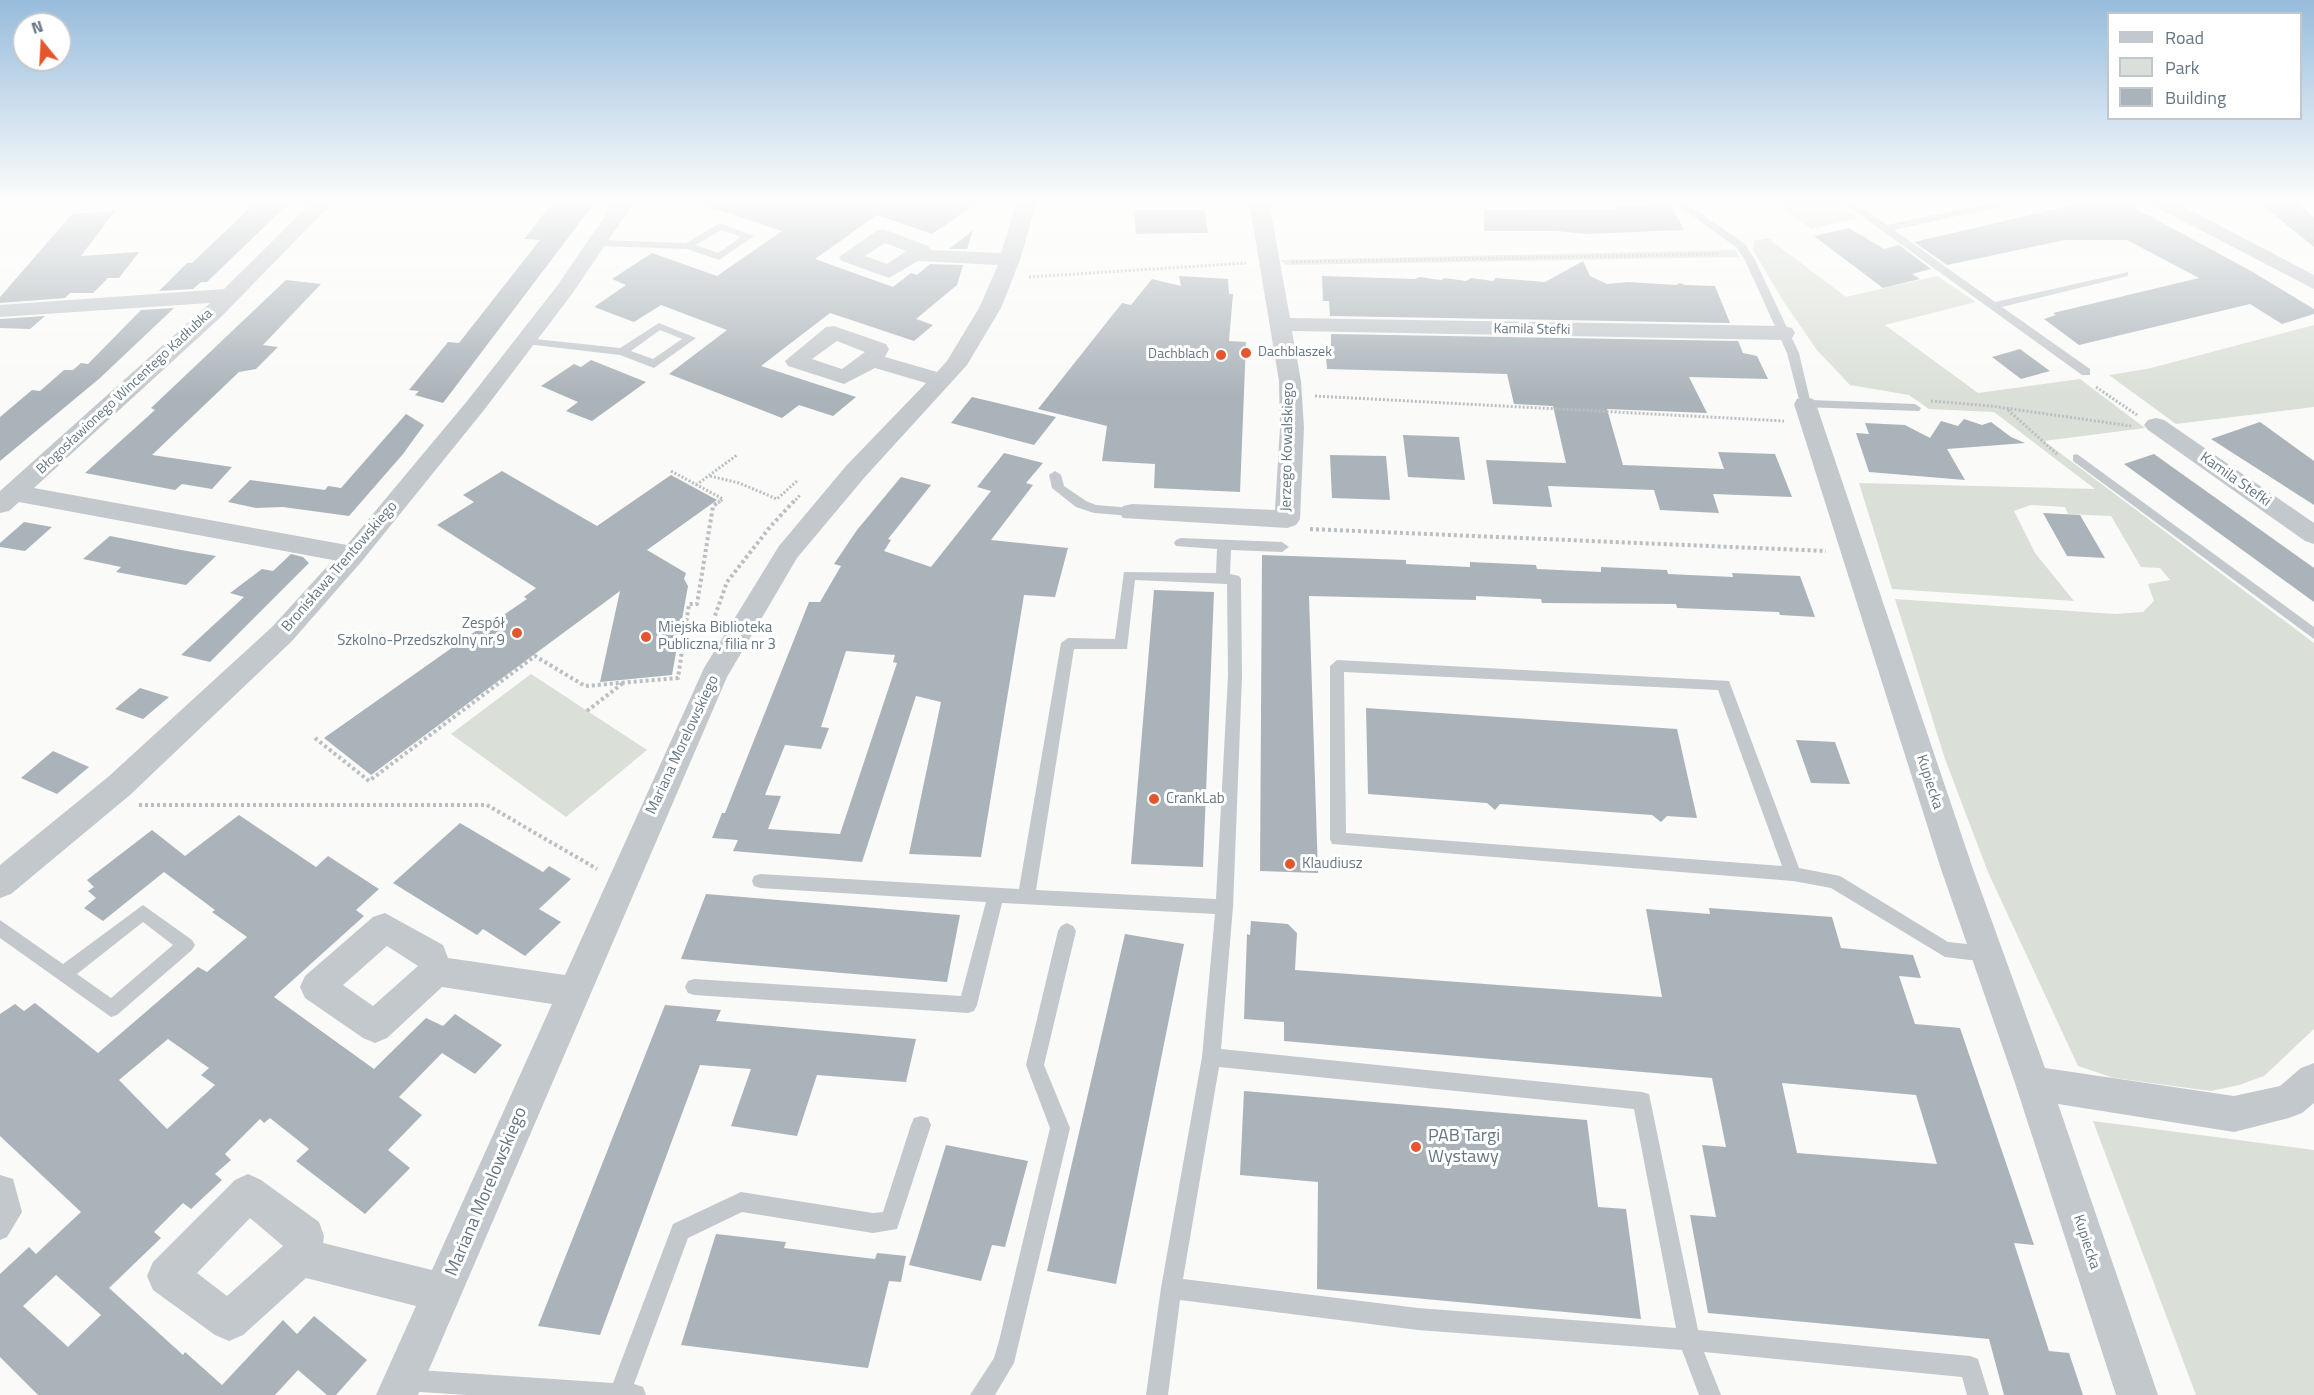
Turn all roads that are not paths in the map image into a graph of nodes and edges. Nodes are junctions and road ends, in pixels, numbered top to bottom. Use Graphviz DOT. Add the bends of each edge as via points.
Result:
graph roads {
  1 [pos="258,266"];
  2 [pos="581,266"];
  3 [pos="994,266"];
  4 [pos="1270,266"];
  5 [pos="1751,266"];
  6 [pos="1936,266"];
  7 [pos="2282,266"];
  8 [pos="1015,269"];
  9 [pos="2124,274"];
  10 [pos="2314,283"];
  11 [pos="228,295"];
  12 [pos="1992,306"];
  13 [pos="0,311"];
  14 [pos="1280,324"];
  15 [pos="1784,333"];
  16 [pos="526,341"];
  17 [pos="622,352"];
  18 [pos="872,360"];
  19 [pos="2086,372"];
  20 [pos="942,381"];
  21 [pos="1918,404"];
  22 [pos="1808,414"];
  23 [pos="2156,425"];
  24 [pos="2077,458"];
  25 [pos="1055,475"];
  26 [pos="8,499"];
  27 [pos="1132,512"];
  28 [pos="2314,535"];
  29 [pos="1181,543"];
  30 [pos="1224,545"];
  31 [pos="1282,547"];
  32 [pos="353,555"];
  33 [pos="1223,579"];
  34 [pos="2314,634"];
  35 [pos="1793,874"];
  36 [pos="760,881"];
  37 [pos="0,884"];
  38 [pos="996,895"];
  39 [pos="1026,897"];
  40 [pos="1224,906"];
  41 [pos="0,928"];
  42 [pos="1067,931"];
  43 [pos="1987,954"];
  44 [pos="436,971"];
  45 [pos="64,973"];
  46 [pos="694,987"];
  47 [pos="574,992"];
  48 [pos="1211,1057"];
  49 [pos="2314,1080"];
  50 [pos="2033,1083"];
  51 [pos="921,1125"];
  52 [pos="0,1185"];
  53 [pos="0,1230"];
  54 [pos="300,1257"];
  55 [pos="1171,1288"];
  56 [pos="444,1293"];
  57 [pos="1689,1340"];
  58 [pos="401,1387"];
  59 [pos="627,1394"];
  60 [pos="981,1395"];
  61 [pos="1157,1395"];
  62 [pos="1710,1395"];
  63 [pos="1978,1395"];
  64 [pos="2137,1395"];
  1 -- 11 [label="street, Błogosławionego Wincentego Kadłubka"];
  2 -- 16 [label="street, Bronisława Trentowskiego"];
  3 -- 8 [label="street"];
  4 -- 14 [label="street, Jerzego Kowalskiego"];
  5 -- 15 [label="lane, Kupiecka"];
  6 -- 12 [label="lane"];
  7 -- 10 [label="street"];
  8 -- 20 [label="street, Mariana Morelowskiego"];
  9 -- 12 [label="lane"];
  11 -- 13 [label="street"];
  11 -- 26 [label="street, Błogosławionego Wincentego Kadłubka"];
  12 -- 19 [label="lane"];
  14 -- 15 [label="street, Kamila Stefki"];
  14 -- 27 [label="street, Jerzego Kowalskiego" via="1290,397 1287,519"];
  15 -- 22 [label="lane, Kupiecka"];
  16 -- 17 [label="lane"];
  16 -- 32 [label="street, Bronisława Trentowskiego"];
  17 -- 17 [label="lane" via="659,326 690,338 654,364"];
  18 -- 20 [label="street"];
  20 -- 47 [label="street, Mariana Morelowskiego" via="855,472 788,552 721,662"];
  21 -- 22 [label="lane"];
  22 -- 43 [label="street, Kupiecka"];
  23 -- 28 [label="street, Kamila Stefki"];
  24 -- 34 [label="lane"];
  25 -- 27 [label="lane, Jerzego Kowalskiego" via="1058,488 1081,504"];
  26 -- 32 [label="street"];
  29 -- 30 [label="lane"];
  30 -- 31 [label="lane"];
  30 -- 33 [label="lane"];
  32 -- 37 [label="street, Bronisława Trentowskiego" via="282,634 220,694 119,786"];
  33 -- 39 [label="lane" via="1129,575 1122,645 1068,643"];
  33 -- 40 [label="lane" via="1234,579"];
  35 -- 35 [label="lane" via="1724,685 1337,666 1338,838"];
  35 -- 43 [label="lane" via="1834,880 1945,949"];
  36 -- 38 [label="lane"];
  38 -- 39 [label="lane"];
  38 -- 46 [label="lane" via="968,1005"];
  39 -- 40 [label="lane"];
  40 -- 48 [label="lane"];
  41 -- 45 [label="lane"];
  42 -- 60 [label="lane" via="1035,1065 1060,1128 1010,1341 998,1373"];
  43 -- 50 [label="street, Kupiecka"];
  44 -- 47 [label="street"];
  45 -- 45 [label="lane" via="111,1009 186,945 143,912"];
  47 -- 56 [label="street, Mariana Morelowskiego"];
  48 -- 55 [label="lane"];
  48 -- 57 [label="lane" via="1642,1101"];
  49 -- 50 [label="street" via="2289,1101 2234,1114"];
  50 -- 64 [label="street, Kupiecka"];
  51 -- 59 [label="lane" via="890,1222 873,1223 741,1202 680,1231"];
  52 -- 53 [label="lane" via="6,1186 12,1212"];
  54 -- 56 [label="street, Mariana Morelowskiego"];
  55 -- 57 [label="lane" via="1418,1319"];
  55 -- 61 [label="lane"];
  56 -- 58 [label="street, Mariana Morelowskiego"];
  57 -- 62 [label="lane"];
  57 -- 63 [label="lane" via="1970,1367"];
  58 -- 59 [label="lane"];
}
